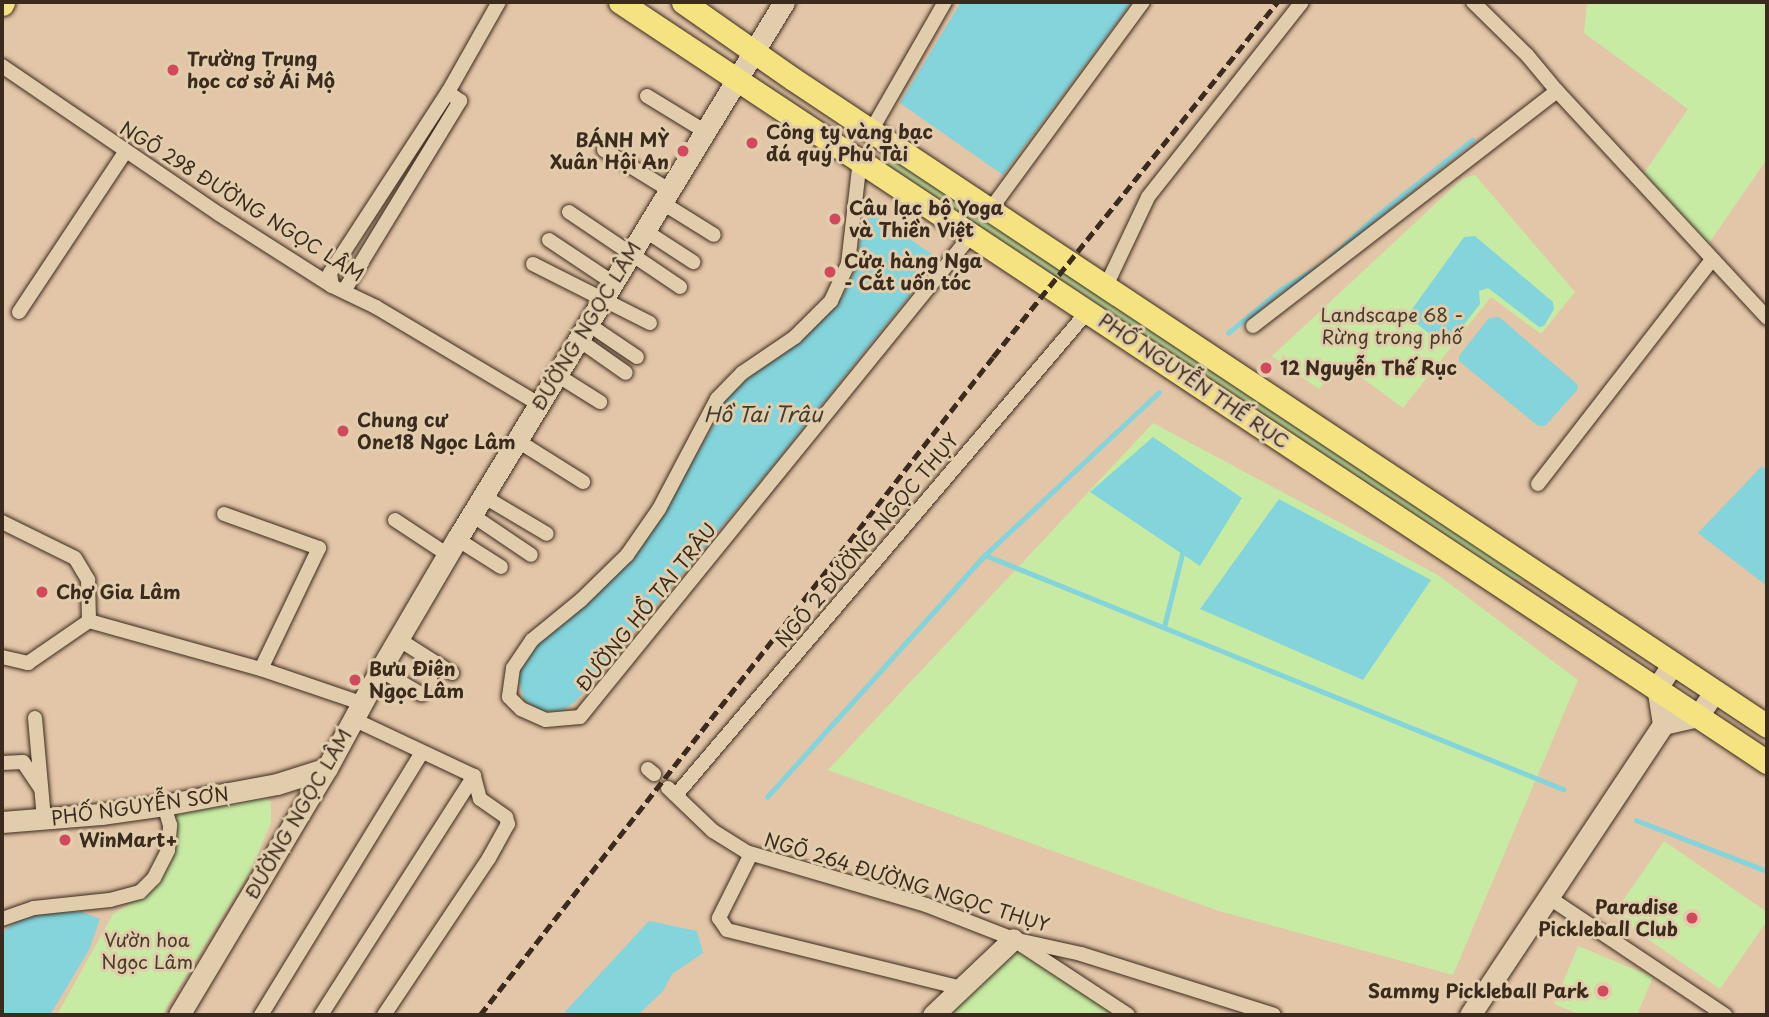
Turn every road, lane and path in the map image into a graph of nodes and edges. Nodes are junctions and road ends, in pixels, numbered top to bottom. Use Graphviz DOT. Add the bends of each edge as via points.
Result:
graph roads {
  1 [pos="499,2"];
  2 [pos="683,2"];
  3 [pos="784,2"];
  4 [pos="945,2"];
  5 [pos="1143,2"];
  6 [pos="1302,2"];
  7 [pos="1473,2"];
  8 [pos="623,3"];
  9 [pos="754,53"];
  10 [pos="2,66"];
  11 [pos="739,79"];
  12 [pos="1557,91"];
  13 [pos="448,92"];
  14 [pos="647,96"];
  15 [pos="871,131"];
  16 [pos="706,132"];
  17 [pos="604,150"];
  18 [pos="125,151"];
  19 [pos="860,160"];
  20 [pos="665,196"];
  21 [pos="990,210"];
  22 [pos="569,212"];
  23 [pos="644,230"];
  24 [pos="972,234"];
  25 [pos="714,235"];
  26 [pos="549,240"];
  27 [pos="629,253"];
  28 [pos="1712,260"];
  29 [pos="693,262"];
  30 [pos="533,264"];
  31 [pos="1106,286"];
  32 [pos="680,287"];
  33 [pos="338,288"];
  34 [pos="607,290"];
  35 [pos="1088,311"];
  36 [pos="19,312"];
  37 [pos="1767,318"];
  38 [pos="650,323"];
  39 [pos="1253,326"];
  40 [pos="583,332"];
  41 [pos="637,357"];
  42 [pos="626,373"];
  43 [pos="556,375"];
  44 [pos="600,402"];
  45 [pos="539,404"];
  46 [pos="518,441"];
  47 [pos="583,482"];
  48 [pos="1538,484"];
  49 [pos="484,496"];
  50 [pos="224,514"];
  51 [pos="472,515"];
  52 [pos="395,520"];
  53 [pos="2,522"];
  54 [pos="547,534"];
  55 [pos="453,547"];
  56 [pos="531,555"];
  57 [pos="501,567"];
  58 [pos="89,621"];
  59 [pos="398,639"];
  60 [pos="2,657"];
  61 [pos="1674,663"];
  62 [pos="261,669"];
  63 [pos="380,670"];
  64 [pos="452,673"];
  65 [pos="1657,688"];
  66 [pos="1715,691"];
  67 [pos="421,694"];
  68 [pos="357,711"];
  69 [pos="1698,716"];
  70 [pos="35,718"];
  71 [pos="1663,724"];
  72 [pos="1767,726"];
  73 [pos="421,754"];
  74 [pos="1767,762"];
  75 [pos="2,763"];
  76 [pos="327,768"];
  77 [pos="474,776"];
  78 [pos="277,784"];
  79 [pos="42,790"];
  80 [pos="672,791"];
  81 [pos="164,805"];
  82 [pos="303,807"];
  83 [pos="44,819"];
  84 [pos="2,822"];
  85 [pos="751,854"];
  86 [pos="1548,897"];
  87 [pos="2,919"];
  88 [pos="1013,939"];
  89 [pos="962,988"];
  90 [pos="179,1015"];
  91 [pos="261,1015"];
  92 [pos="321,1015"];
  93 [pos="384,1015"];
  94 [pos="933,1015"];
  95 [pos="1128,1015"];
  96 [pos="1274,1015"];
  97 [pos="1469,1015"];
  98 [pos="1725,1015"];
  1 -- 13 [label="street"];
  2 -- 9 [label="main road, PHỐ NGUYỄN THẾ RỤC"];
  3 -- 9 [label="main road, ĐƯỜNG NGỌC LÂM"];
  4 -- 15 [label="street"];
  5 -- 21 [label="street"];
  6 -- 31 [label="street" via="1148,197"];
  7 -- 12 [label="street"];
  8 -- 11 [label="main road, PHỐ NGUYỄN THẾ RỤC"];
  9 -- 11 [label="main road, ĐƯỜNG NGỌC LÂM"];
  9 -- 15 [label="main road, PHỐ NGUYỄN THẾ RỤC"];
  10 -- 18 [label="street, NGÕ 298 ĐƯỜNG NGỌC LÂM"];
  11 -- 16 [label="main road, ĐƯỜNG NGỌC LÂM"];
  11 -- 19 [label="main road, PHỐ NGUYỄN THẾ RỤC"];
  12 -- 28 [label="street"];
  12 -- 39 [label="street"];
  13 -- 33 [label="street" via="330,273"];
  13 -- 33 [label="street" via="460,101"];
  14 -- 16 [label="street"];
  15 -- 21 [label="main road, PHỐ NGUYỄN THẾ RỤC"];
  16 -- 20 [label="main road, ĐƯỜNG NGỌC LÂM"];
  17 -- 20 [label="street"];
  18 -- 33 [label="street, NGÕ 298 ĐƯỜNG NGỌC LÂM"];
  18 -- 36 [label="street"];
  19 -- 24 [label="main road, PHỐ NGUYỄN THẾ RỤC"];
  19 -- 24 [label="street, ĐƯỜNG HỒ TAI TRÂU" via="848,264 831,301 717,399 665,498 627,555 532,640 513,668 509,697 521,709 547,720 580,718"];
  20 -- 23 [label="main road, ĐƯỜNG NGỌC LÂM"];
  20 -- 25 [label="street"];
  21 -- 31 [label="main road, PHỐ NGUYỄN THẾ RỤC"];
  22 -- 27 [label="street"];
  23 -- 27 [label="main road, ĐƯỜNG NGỌC LÂM"];
  23 -- 29 [label="street"];
  24 -- 35 [label="main road, PHỐ NGUYỄN THẾ RỤC"];
  26 -- 34 [label="street"];
  27 -- 32 [label="street"];
  27 -- 34 [label="main road, ĐƯỜNG NGỌC LÂM"];
  28 -- 37 [label="street"];
  28 -- 48 [label="street"];
  30 -- 34 [label="street"];
  31 -- 61 [label="main road, PHỐ NGUYỄN THẾ RỤC"];
  33 -- 45 [label="street, NGÕ 298 ĐƯỜNG NGỌC LÂM"];
  34 -- 38 [label="street"];
  34 -- 40 [label="main road, ĐƯỜNG NGỌC LÂM"];
  35 -- 65 [label="main road, PHỐ NGUYỄN THẾ RỤC"];
  35 -- 80 [label="street, NGÕ 2 ĐƯỜNG NGỌC THỤY"];
  40 -- 41 [label="street"];
  40 -- 42 [label="street"];
  40 -- 43 [label="main road, ĐƯỜNG NGỌC LÂM"];
  43 -- 44 [label="street"];
  43 -- 45 [label="main road, ĐƯỜNG NGỌC LÂM"];
  45 -- 46 [label="main road, ĐƯỜNG NGỌC LÂM"];
  46 -- 47 [label="street"];
  46 -- 49 [label="main road, ĐƯỜNG NGỌC LÂM"];
  49 -- 51 [label="main road, ĐƯỜNG NGỌC LÂM"];
  49 -- 54 [label="street"];
  50 -- 62 [label="street" via="319,548"];
  51 -- 55 [label="main road, ĐƯỜNG NGỌC LÂM"];
  51 -- 56 [label="street"];
  52 -- 55 [label="street"];
  53 -- 58 [label="street" via="75,558 88,580"];
  55 -- 57 [label="street"];
  55 -- 59 [label="main road, ĐƯỜNG NGỌC LÂM"];
  58 -- 60 [label="street" via="28,663"];
  58 -- 62 [label="street"];
  59 -- 63 [label="main road, ĐƯỜNG NGỌC LÂM"];
  59 -- 64 [label="street"];
  61 -- 65 [label="main road"];
  61 -- 66 [label="main road, PHỐ NGUYỄN THẾ RỤC"];
  62 -- 68 [label="street"];
  63 -- 67 [label="street"];
  63 -- 68 [label="main road, ĐƯỜNG NGỌC LÂM"];
  65 -- 69 [label="main road, PHỐ NGUYỄN THẾ RỤC"];
  65 -- 71 [label="main road"];
  66 -- 69 [label="main road"];
  66 -- 72 [label="main road, PHỐ NGUYỄN THẾ RỤC"];
  68 -- 73 [label="street"];
  68 -- 76 [label="main road, ĐƯỜNG NGỌC LÂM"];
  69 -- 71 [label="main road"];
  69 -- 74 [label="main road, PHỐ NGUYỄN THẾ RỤC"];
  70 -- 79 [label="street"];
  71 -- 86 [label="main road"];
  73 -- 77 [label="street"];
  73 -- 91 [label="street"];
  75 -- 79 [label="street" via="23,762"];
  76 -- 78 [label="main road, PHỐ NGUYỄN SƠN"];
  76 -- 82 [label="main road, ĐƯỜNG NGỌC LÂM"];
  77 -- 92 [label="street"];
  77 -- 93 [label="street" via="480,799 506,817 508,824"];
  78 -- 81 [label="main road, PHỐ NGUYỄN SƠN"];
  78 -- 82 [label="main road" via="296,788"];
  79 -- 83 [label="street"];
  80 -- 85 [label="street, NGÕ 264 ĐƯỜNG NGỌC THỤY" via="732,846"];
  81 -- 83 [label="main road, PHỐ NGUYỄN SƠN"];
  81 -- 87 [label="street" via="170,825 168,850 154,878 140,892 110,901 34,908"];
  82 -- 90 [label="main road, ĐƯỜNG NGỌC LÂM"];
  83 -- 84 [label="main road, PHỐ NGUYỄN SƠN"];
  85 -- 88 [label="street, NGÕ 264 ĐƯỜNG NGỌC THỤY" via="926,905"];
  85 -- 89 [label="street" via="719,918 727,930"];
  86 -- 97 [label="main road"];
  86 -- 98 [label="street"];
  88 -- 89 [label="main road"];
  88 -- 95 [label="street"];
  88 -- 96 [label="street, NGÕ 264 ĐƯỜNG NGỌC THỤY" via="1081,954"];
  89 -- 94 [label="main road"];
}
